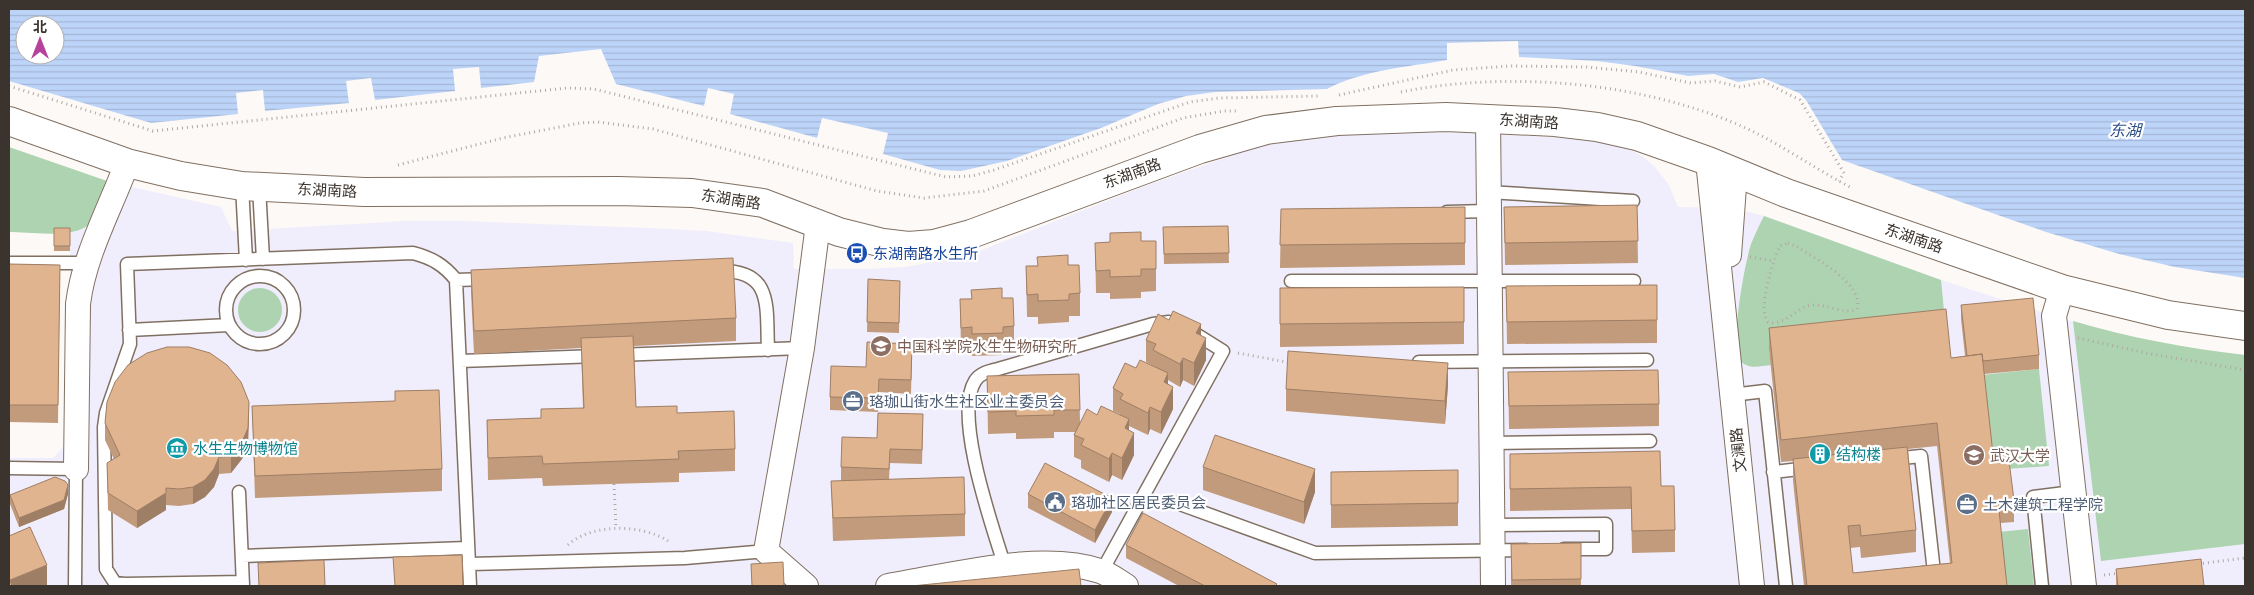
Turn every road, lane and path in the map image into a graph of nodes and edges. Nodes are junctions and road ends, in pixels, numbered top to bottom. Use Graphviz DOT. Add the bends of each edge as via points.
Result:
graph roads {
  1 [pos="9,86"];
  2 [pos="1336,95"];
  3 [pos="1326,96"];
  4 [pos="1488,118"];
  5 [pos="9,121"];
  6 [pos="1708,161"];
  7 [pos="127,163"];
  8 [pos="1735,173"];
  9 [pos="1839,181"];
  10 [pos="251,186"];
  11 [pos="1488,201"];
  12 [pos="1633,201"];
  13 [pos="1431,212"];
  14 [pos="818,224"];
  15 [pos="1782,244"];
  16 [pos="256,259"];
  17 [pos="9,263"];
  18 [pos="87,264"];
  19 [pos="701,272"];
  20 [pos="259,277"];
  21 [pos="505,278"];
  22 [pos="456,280"];
  23 [pos="1291,281"];
  24 [pos="1489,281"];
  25 [pos="1634,281"];
  26 [pos="2062,289"];
  27 [pos="1725,314"];
  28 [pos="229,325"];
  29 [pos="2245,326"];
  30 [pos="130,330"];
  31 [pos="2055,334"];
  32 [pos="802,348"];
  33 [pos="768,350"];
  34 [pos="1223,351"];
  35 [pos="1647,360"];
  36 [pos="460,361"];
  37 [pos="1490,361"];
  38 [pos="1403,362"];
  39 [pos="1296,364"];
  40 [pos="2245,370"];
  41 [pos="1732,395"];
  42 [pos="1650,441"];
  43 [pos="1491,443"];
  44 [pos="1882,460"];
  45 [pos="1823,467"];
  46 [pos="9,468"];
  47 [pos="76,469"];
  48 [pos="1773,472"];
  49 [pos="614,484"];
  50 [pos="239,492"];
  51 [pos="2073,492"];
  52 [pos="1177,503"];
  53 [pos="1492,525"];
  54 [pos="616,528"];
  55 [pos="467,548"];
  56 [pos="1492,550"];
  57 [pos="766,551"];
  58 [pos="242,556"];
  59 [pos="686,558"];
  60 [pos="2245,558"];
  61 [pos="555,561"];
  62 [pos="470,564"];
  63 [pos="2188,565"];
  64 [pos="1005,566"];
  65 [pos="1102,571"];
  66 [pos="2122,573"];
  67 [pos="1906,574"];
  68 [pos="2084,582"];
  69 [pos="243,584"];
  70 [pos="125,585"];
  71 [pos="75,586"];
  72 [pos="470,586"];
  73 [pos="806,586"];
  74 [pos="888,586"];
  75 [pos="1126,586"];
  76 [pos="1493,586"];
  77 [pos="1752,586"];
  78 [pos="1786,586"];
  79 [pos="2042,586"];
  1 -- 3 [label="path" via="153,131 566,88 594,89 946,177 972,176 994,170 1190,102 1219,98"];
  2 -- 9 [label="path" via="1453,70 1510,66 1586,67 1639,72 1691,83 1715,81 1740,87 1764,82 1800,100 1844,173"];
  4 -- 6 [label="street, 东湖南路" via="1597,127 1637,136"];
  4 -- 11 [label="street"];
  4 -- 14 [label="street, 东湖南路" via="1446,116 1337,121 1250,134 1139,170 971,234 934,244 908,246 883,243"];
  5 -- 7 [label="street, 东湖南路"];
  6 -- 8 [label="street, 东湖南路"];
  6 -- 27 [label="street, 文澜路"];
  7 -- 10 [label="street, 东湖南路" via="180,176"];
  7 -- 18 [label="street"];
  8 -- 26 [label="street, 东湖南路" via="1786,194"];
  8 -- 27 [label="street, 文澜路"];
  10 -- 14 [label="street, 东湖南路" via="364,192 692,193 763,203"];
  10 -- 16 [label="lane"];
  11 -- 12 [label="lane"];
  11 -- 13 [label="lane"];
  11 -- 24 [label="street"];
  14 -- 32 [label="street"];
  15 -- 15 [label="path" via="1773,261 1769,280 1764,311 1768,322 1777,323 1812,306 1850,311 1858,309 1859,301 1849,283 1796,246"];
  16 -- 20 [label="lane"];
  16 -- 22 [label="lane" via="413,253 443,265"];
  16 -- 30 [label="lane" via="127,264"];
  17 -- 18 [label="lane"];
  18 -- 47 [label="street" via="78,304"];
  19 -- 33 [label="lane" via="740,271 755,280 765,299"];
  20 -- 28 [label="lane" via="244,280 230,295 226,315"];
  20 -- 28 [label="lane" via="277,281 292,298 292,321 286,331 278,339 256,344 235,334"];
  21 -- 22 [label="lane"];
  22 -- 36 [label="lane"];
  23 -- 24 [label="lane"];
  24 -- 25 [label="lane"];
  24 -- 37 [label="street"];
  26 -- 29 [label="street, 东湖南路" via="2168,315"];
  26 -- 31 [label="street" via="2054,316"];
  27 -- 41 [label="street, 文澜路"];
  28 -- 30 [label="lane"];
  30 -- 70 [label="lane" via="130,344 104,427 106,569 116,583"];
  31 -- 40 [label="path"];
  31 -- 51 [label="street"];
  32 -- 33 [label="lane"];
  32 -- 57 [label="street"];
  33 -- 36 [label="lane"];
  34 -- 39 [label="path"];
  34 -- 64 [label="lane" via="1177,323 1166,322 982,374 971,391 970,439"];
  34 -- 65 [label="lane"];
  35 -- 37 [label="lane"];
  36 -- 55 [label="lane"];
  37 -- 38 [label="lane"];
  37 -- 43 [label="street"];
  41 -- 48 [label="lane" via="1764,391"];
  41 -- 77 [label="street, 文澜路"];
  42 -- 43 [label="lane"];
  43 -- 53 [label="street"];
  44 -- 67 [label="lane" via="1921,456 1934,572"];
  45 -- 48 [label="lane"];
  46 -- 47 [label="lane"];
  47 -- 71 [label="lane"];
  48 -- 78 [label="lane"];
  49 -- 54 [label="path"];
  50 -- 58 [label="lane"];
  51 -- 68 [label="street"];
  51 -- 79 [label="lane" via="2033,496"];
  52 -- 56 [label="lane" via="1315,553"];
  53 -- 56 [label="street"];
  53 -- 56 [label="lane" via="1606,524 1606,549"];
  54 -- 59 [label="path" via="661,536"];
  54 -- 61 [label="path" via="583,534 562,550"];
  55 -- 58 [label="lane"];
  55 -- 62 [label="lane"];
  56 -- 76 [label="street"];
  57 -- 59 [label="lane"];
  57 -- 73 [label="street"];
  58 -- 69 [label="lane"];
  59 -- 61 [label="lane"];
  60 -- 63 [label="path"];
  61 -- 62 [label="lane"];
  62 -- 72 [label="lane"];
  64 -- 65 [label="street" via="1049,564"];
  64 -- 74 [label="street"];
  65 -- 75 [label="street"];
  66 -- 68 [label="path"];
  69 -- 70 [label="lane"];
}
